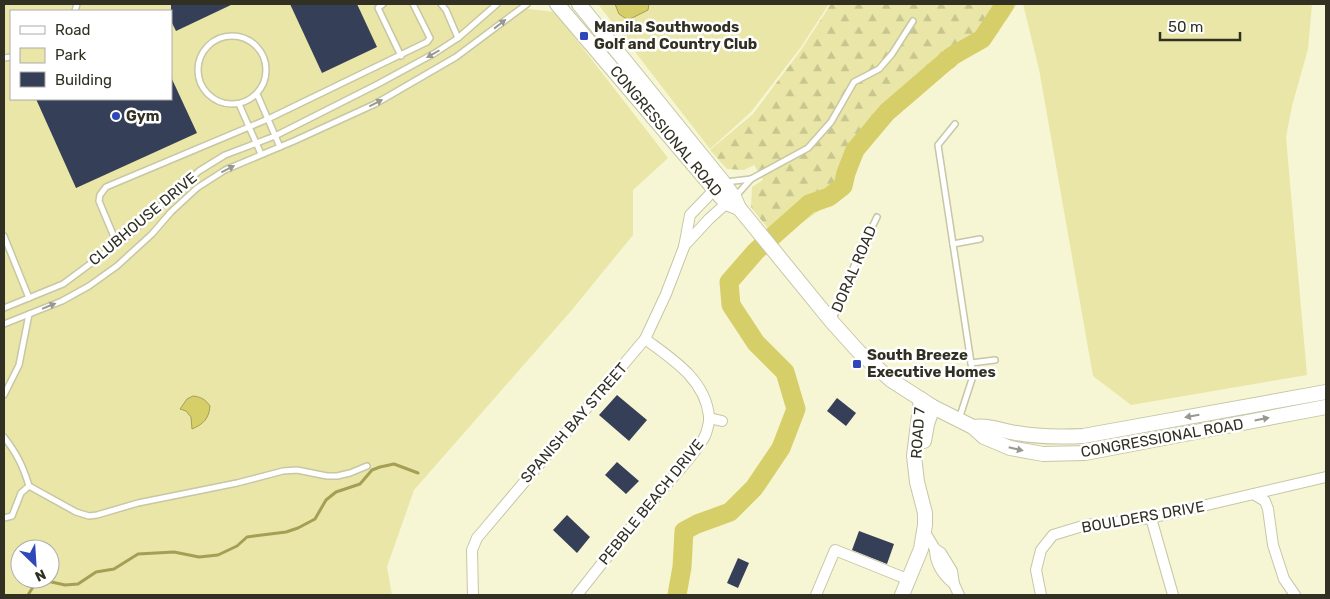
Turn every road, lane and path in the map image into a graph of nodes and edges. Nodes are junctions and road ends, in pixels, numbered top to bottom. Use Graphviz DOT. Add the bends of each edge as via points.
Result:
graph roads {
  1 [pos="383,4"];
  2 [pos="413,4"];
  3 [pos="441,4"];
  4 [pos="497,4"];
  5 [pos="527,4"];
  6 [pos="557,4"];
  7 [pos="579,4"];
  8 [pos="913,21"];
  9 [pos="458,38"];
  10 [pos="401,56"];
  11 [pos="256,94"];
  12 [pos="239,104"];
  13 [pos="268,120"];
  14 [pos="955,124"];
  15 [pos="248,128"];
  16 [pos="275,136"];
  17 [pos="256,143"];
  18 [pos="280,147"];
  19 [pos="261,154"];
  20 [pos="753,178"];
  21 [pos="719,185"];
  22 [pos="733,203"];
  23 [pos="876,217"];
  24 [pos="4,236"];
  25 [pos="980,239"];
  26 [pos="117,244"];
  27 [pos="953,244"];
  28 [pos="684,247"];
  29 [pos="29,298"];
  30 [pos="4,308"];
  31 [pos="29,314"];
  32 [pos="832,322"];
  33 [pos="4,324"];
  34 [pos="645,339"];
  35 [pos="995,360"];
  36 [pos="971,363"];
  37 [pos="1326,392"];
  38 [pos="4,395"];
  39 [pos="927,403"];
  40 [pos="1326,407"];
  41 [pos="709,418"];
  42 [pos="958,420"];
  43 [pos="722,421"];
  44 [pos="973,427"];
  45 [pos="1063,437"];
  46 [pos="4,438"];
  47 [pos="1062,454"];
  48 [pos="367,466"];
  49 [pos="1326,477"];
  50 [pos="29,486"];
  51 [pos="1256,495"];
  52 [pos="4,518"];
  53 [pos="1151,518"];
  54 [pos="924,531"];
  55 [pos="902,577"];
  56 [pos="473,595"];
  57 [pos="577,595"];
  58 [pos="816,595"];
  59 [pos="894,595"];
  60 [pos="902,595"];
  61 [pos="959,595"];
  62 [pos="1042,595"];
  63 [pos="1173,595"];
  64 [pos="1294,595"];
  1 -- 10 [label="lane" via="378,8"];
  2 -- 10 [label="lane" via="430,38"];
  3 -- 9 [label="lane"];
  4 -- 9 [label="lane, CLUBHOUSE DRIVE"];
  18 -- 5 [label="lane, CLUBHOUSE DRIVE, one-way" via="376,104 456,57"];
  6 -- 21 [label="main road, CONGRESSIONAL ROAD"];
  7 -- 21 [label="main road, CONGRESSIONAL ROAD"];
  8 -- 20 [label="lane" via="879,69 854,82 831,122 808,148"];
  9 -- 16 [label="lane, CLUBHOUSE DRIVE, one-way" via="378,84"];
  10 -- 13 [label="lane"];
  11 -- 12 [label="lane"];
  11 -- 12 [label="lane" via="264,83 266,71 258,47 241,37 228,36 216,40 206,48 200,60 198,73 201,85 214,99 226,104"];
  11 -- 13 [label="lane"];
  12 -- 15 [label="lane"];
  13 -- 15 [label="lane"];
  13 -- 16 [label="lane"];
  14 -- 27 [label="lane" via="938,145"];
  15 -- 17 [label="lane"];
  15 -- 26 [label="lane" via="106,187 100,201"];
  16 -- 17 [label="lane, CLUBHOUSE DRIVE"];
  16 -- 18 [label="lane"];
  17 -- 19 [label="lane"];
  17 -- 26 [label="lane, CLUBHOUSE DRIVE" via="225,155 199,171"];
  18 -- 19 [label="lane, CLUBHOUSE DRIVE"];
  31 -- 19 [label="lane, CLUBHOUSE DRIVE, one-way" via="89,286 152,234 196,188 225,170"];
  20 -- 21 [label="lane"];
  20 -- 22 [label="lane"];
  21 -- 22 [label="main road, CONGRESSIONAL ROAD"];
  21 -- 28 [label="street, SPANISH BAY STREET" via="690,215"];
  22 -- 28 [label="street, SPANISH BAY STREET"];
  22 -- 32 [label="main road, CONGRESSIONAL ROAD"];
  23 -- 32 [label="lane, DORAL ROAD"];
  24 -- 29 [label="lane"];
  25 -- 27 [label="lane"];
  26 -- 29 [label="lane, CLUBHOUSE DRIVE" via="63,284"];
  27 -- 36 [label="lane"];
  28 -- 34 [label="street, SPANISH BAY STREET"];
  29 -- 30 [label="lane, CLUBHOUSE DRIVE"];
  31 -- 33 [label="lane, CLUBHOUSE DRIVE"];
  31 -- 38 [label="lane" via="20,366"];
  32 -- 39 [label="main road, CONGRESSIONAL ROAD" via="885,375"];
  34 -- 41 [label="street" via="670,357 700,387"];
  34 -- 56 [label="street, SPANISH BAY STREET" via="477,538 472,550"];
  35 -- 36 [label="lane"];
  36 -- 42 [label="lane" via="973,376"];
  37 -- 45 [label="main road, CONGRESSIONAL ROAD, one-way" via="1084,436"];
  39 -- 42 [label="main road, CONGRESSIONAL ROAD"];
  39 -- 54 [label="main road, ROAD 7" via="914,456 925,513"];
  47 -- 40 [label="main road, CONGRESSIONAL ROAD, one-way" via="1085,454"];
  41 -- 43 [label="street"];
  41 -- 57 [label="street, PEBBLE BEACH DRIVE" via="703,440"];
  42 -- 44 [label="main road, CONGRESSIONAL ROAD"];
  44 -- 45 [label="main road, CONGRESSIONAL ROAD"];
  44 -- 47 [label="main road, CONGRESSIONAL ROAD, one-way" via="1010,448"];
  45 -- 47 [label="main road"];
  46 -- 50 [label="lane" via="16,453"];
  48 -- 50 [label="lane" via="338,476 283,471 89,516"];
  49 -- 51 [label="street, BOULDERS DRIVE"];
  50 -- 52 [label="lane" via="21,493 12,516"];
  51 -- 53 [label="street, BOULDERS DRIVE"];
  51 -- 64 [label="street" via="1265,501 1273,545 1284,579"];
  53 -- 62 [label="street, BOULDERS DRIVE" via="1086,525 1053,535 1041,550 1036,570"];
  53 -- 63 [label="street"];
  54 -- 55 [label="main road"];
  54 -- 60 [label="main road, ROAD 7" via="921,549"];
  54 -- 61 [label="street" via="952,571"];
  55 -- 58 [label="street" via="835,550"];
  55 -- 59 [label="main road"];
}
